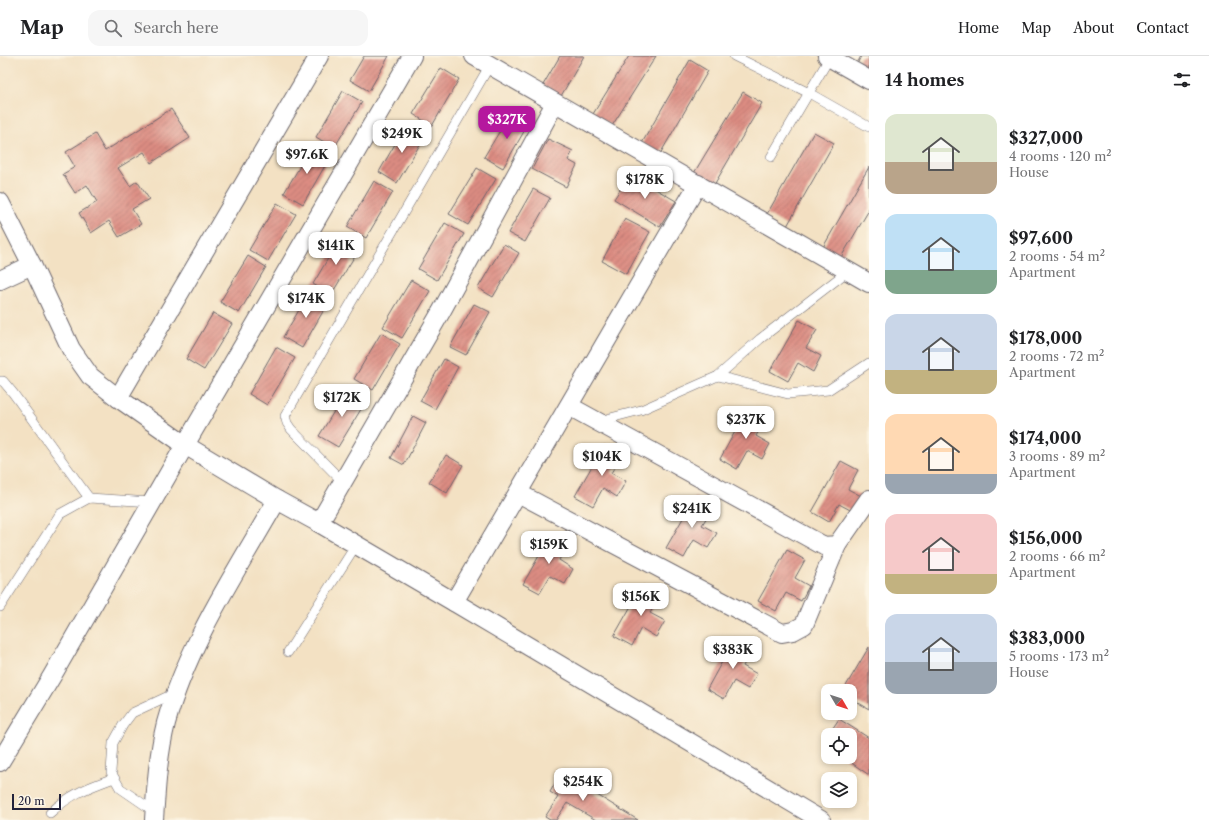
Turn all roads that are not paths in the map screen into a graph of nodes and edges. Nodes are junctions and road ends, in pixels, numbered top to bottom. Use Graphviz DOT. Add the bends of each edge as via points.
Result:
graph roads {
  1 [pos="319,56"];
  2 [pos="412,56"];
  3 [pos="474,56"];
  4 [pos="734,56"];
  5 [pos="829,57"];
  6 [pos="490,65"];
  7 [pos="869,80"];
  8 [pos="809,93"];
  9 [pos="555,103"];
  10 [pos="869,127"];
  11 [pos="771,157"];
  12 [pos="698,184"];
  13 [pos="0,202"];
  14 [pos="32,265"];
  15 [pos="848,271"];
  16 [pos="0,280"];
  17 [pos="869,283"];
  18 [pos="869,363"];
  19 [pos="718,376"];
  20 [pos="0,381"];
  21 [pos="118,398"];
  22 [pos="569,406"];
  23 [pos="598,422"];
  24 [pos="184,445"];
  25 [pos="343,482"];
  26 [pos="518,493"];
  27 [pos="89,498"];
  28 [pos="869,499"];
  29 [pos="277,500"];
  30 [pos="152,502"];
  31 [pos="319,523"];
  32 [pos="356,545"];
  33 [pos="837,545"];
  34 [pos="454,602"];
  35 [pos="0,607"];
  36 [pos="288,652"];
  37 [pos="176,692"];
  38 [pos="0,762"];
  39 [pos="114,778"];
  40 [pos="50,813"];
  41 [pos="155,816"];
  42 [pos="821,820"];
  1 -- 21 [label="street"];
  2 -- 24 [label="street"];
  3 -- 6 [label="street"];
  4 -- 8 [label="lane"];
  5 -- 7 [label="street"];
  5 -- 8 [label="lane"];
  6 -- 9 [label="street"];
  6 -- 25 [label="lane" via="285,416 291,429"];
  8 -- 10 [label="lane"];
  8 -- 11 [label="lane"];
  9 -- 12 [label="street"];
  9 -- 25 [label="street" via="441,312"];
  12 -- 15 [label="street"];
  12 -- 22 [label="street"];
  13 -- 14 [label="street"];
  14 -- 16 [label="street"];
  14 -- 21 [label="street" via="71,349 90,376"];
  15 -- 17 [label="street"];
  15 -- 19 [label="lane" via="760,339"];
  18 -- 19 [label="lane" via="828,390 788,394"];
  19 -- 23 [label="lane" via="641,410"];
  20 -- 27 [label="lane" via="3,381 13,394"];
  21 -- 24 [label="street"];
  22 -- 23 [label="street"];
  22 -- 26 [label="street"];
  23 -- 33 [label="street" via="824,546"];
  24 -- 29 [label="street"];
  24 -- 30 [label="street"];
  25 -- 31 [label="street"];
  26 -- 33 [label="street" via="782,633 793,631 804,624"];
  26 -- 34 [label="street"];
  27 -- 30 [label="lane"];
  27 -- 35 [label="lane" via="60,514"];
  28 -- 33 [label="street"];
  29 -- 31 [label="street"];
  29 -- 37 [label="street" via="220,599"];
  30 -- 38 [label="street"];
  31 -- 32 [label="street"];
  32 -- 34 [label="street"];
  32 -- 36 [label="lane"];
  34 -- 42 [label="street"];
  37 -- 39 [label="lane" via="132,713 123,725 113,743 111,772"];
  37 -- 41 [label="street" via="166,725 160,759"];
  39 -- 40 [label="lane" via="78,792"];
  39 -- 41 [label="lane" via="120,788"];
}
